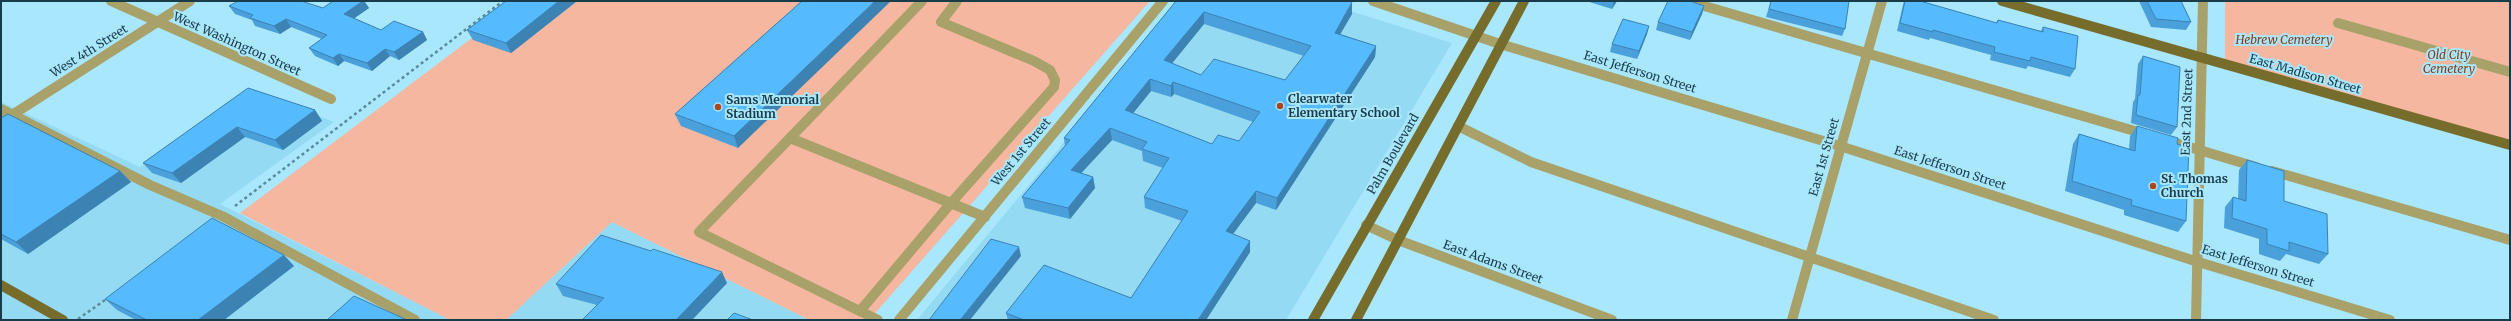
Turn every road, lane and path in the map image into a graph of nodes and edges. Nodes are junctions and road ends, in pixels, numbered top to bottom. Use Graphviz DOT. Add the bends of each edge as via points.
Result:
graph roads {
  1 [pos="111,1"];
  2 [pos="190,1"];
  3 [pos="503,1"];
  4 [pos="922,1"];
  5 [pos="957,1"];
  6 [pos="1163,1"];
  7 [pos="1373,1"];
  8 [pos="1496,1"];
  9 [pos="1524,1"];
  10 [pos="1688,1"];
  11 [pos="1882,1"];
  12 [pos="2002,1"];
  13 [pos="2203,1"];
  14 [pos="158,22"];
  15 [pos="2338,23"];
  16 [pos="1477,35"];
  17 [pos="1500,44"];
  18 [pos="1867,54"];
  19 [pos="2201,59"];
  20 [pos="2510,72"];
  21 [pos="331,99"];
  22 [pos="1,109"];
  23 [pos="12,115"];
  24 [pos="1,122"];
  25 [pos="1458,126"];
  26 [pos="2153,137"];
  27 [pos="790,138"];
  28 [pos="2168,141"];
  29 [pos="2510,145"];
  30 [pos="1840,146"];
  31 [pos="2199,150"];
  32 [pos="951,203"];
  33 [pos="222,216"];
  34 [pos="985,217"];
  35 [pos="1366,225"];
  36 [pos="1398,240"];
  37 [pos="2510,240"];
  38 [pos="1810,258"];
  39 [pos="2196,261"];
  40 [pos="1,285"];
  41 [pos="111,296"];
  42 [pos="860,311"];
  43 [pos="63,320"];
  44 [pos="77,320"];
  45 [pos="415,320"];
  46 [pos="878,320"];
  47 [pos="899,320"];
  48 [pos="1313,320"];
  49 [pos="1356,320"];
  50 [pos="1612,320"];
  51 [pos="1792,320"];
  52 [pos="1994,320"];
  53 [pos="2196,320"];
  54 [pos="2390,320"];
  1 -- 14 [label="street, West Washington Street"];
  2 -- 14 [label="street, West 4th Street"];
  3 -- 33 [label="path"];
  4 -- 27 [label="street"];
  5 -- 32 [label="street" via="941,22 1034,61 1050,70 1055,80 1054,87"];
  6 -- 34 [label="street, West 1st Street"];
  7 -- 16 [label="street, East Jefferson Street"];
  8 -- 16 [label="main road, Palm Boulevard"];
  9 -- 17 [label="main road"];
  10 -- 18 [label="street"];
  11 -- 18 [label="street, East 1st Street"];
  12 -- 19 [label="main road, East Madison Street"];
  13 -- 19 [label="street, East 2nd Street"];
  14 -- 21 [label="street, West Washington Street"];
  14 -- 23 [label="street, West 4th Street"];
  15 -- 20 [label="street"];
  16 -- 17 [label="street, East Jefferson Street"];
  16 -- 35 [label="main road, Palm Boulevard"];
  17 -- 25 [label="main road"];
  17 -- 30 [label="street, East Jefferson Street"];
  18 -- 26 [label="street"];
  18 -- 30 [label="street, East 1st Street"];
  19 -- 29 [label="main road, East Madison Street"];
  19 -- 31 [label="street, East 2nd Street"];
  22 -- 23 [label="street"];
  23 -- 24 [label="street, West 4th Street"];
  23 -- 33 [label="street" via="150,185"];
  25 -- 36 [label="main road"];
  25 -- 38 [label="street" via="1531,162"];
  27 -- 32 [label="street"];
  27 -- 42 [label="street" via="699,232"];
  28 -- 31 [label="street"];
  30 -- 38 [label="street, East 1st Street"];
  30 -- 39 [label="street, East Jefferson Street"];
  31 -- 37 [label="street"];
  31 -- 39 [label="street, East 2nd Street"];
  32 -- 34 [label="street"];
  32 -- 42 [label="street"];
  33 -- 45 [label="street"];
  34 -- 47 [label="street, West 1st Street"];
  35 -- 36 [label="street, East Adams Street"];
  35 -- 48 [label="main road, Palm Boulevard"];
  36 -- 49 [label="main road"];
  36 -- 50 [label="street, East Adams Street"];
  38 -- 51 [label="street, East 1st Street"];
  38 -- 52 [label="street"];
  39 -- 53 [label="street, East 2nd Street"];
  39 -- 54 [label="street, East Jefferson Street"];
  40 -- 43 [label="main road"];
  41 -- 44 [label="path"];
  42 -- 46 [label="street"];
}
